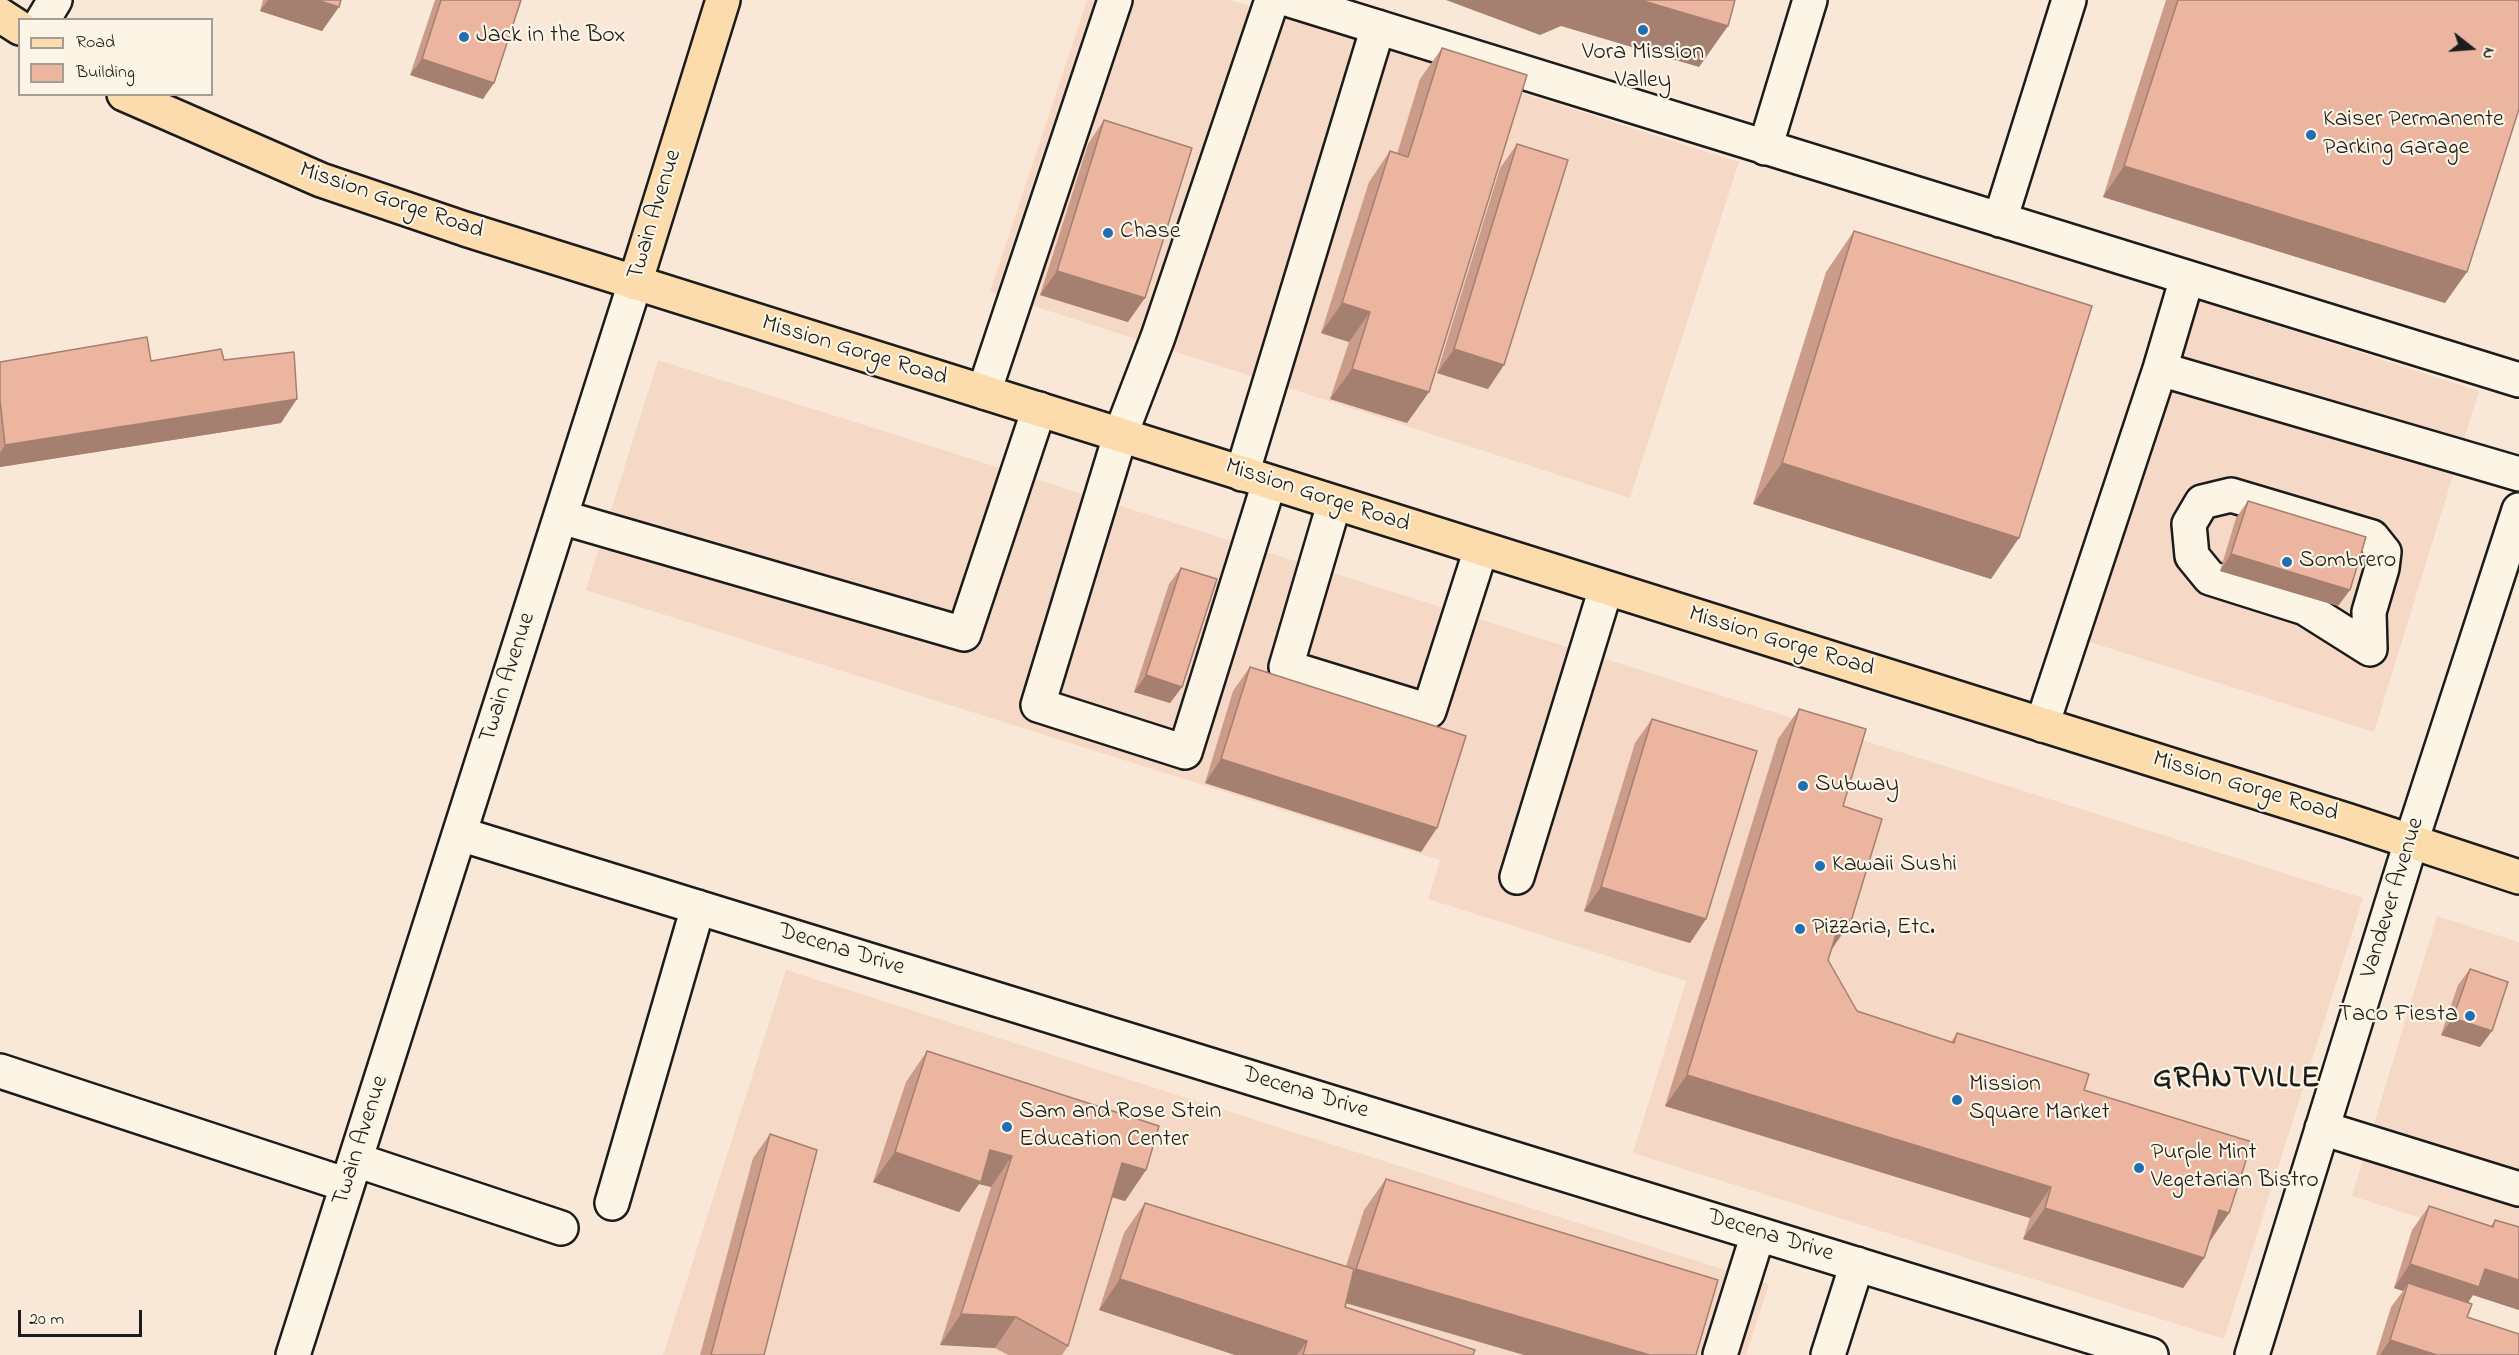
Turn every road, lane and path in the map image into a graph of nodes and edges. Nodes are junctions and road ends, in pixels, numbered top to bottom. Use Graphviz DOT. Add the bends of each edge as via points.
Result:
graph roads {
  1 [pos="55,0"];
  2 [pos="723,0"];
  3 [pos="1115,0"];
  4 [pos="1272,0"];
  5 [pos="1290,0"];
  6 [pos="1810,0"];
  7 [pos="2069,0"];
  8 [pos="0,15"];
  9 [pos="44,18"];
  10 [pos="18,27"];
  11 [pos="1378,27"];
  12 [pos="129,96"];
  13 [pos="1765,148"];
  14 [pos="2000,220"];
  15 [pos="2187,278"];
  16 [pos="635,283"];
  17 [pos="2160,369"];
  18 [pos="2519,380"];
  19 [pos="984,392"];
  20 [pos="1038,410"];
  21 [pos="1120,436"];
  22 [pos="2519,474"];
  23 [pos="1256,478"];
  24 [pos="1334,504"];
  25 [pos="2519,510"];
  26 [pos="561,517"];
  27 [pos="1481,549"];
  28 [pos="2508,579"];
  29 [pos="1606,588"];
  30 [pos="2370,649"];
  31 [pos="2042,725"];
  32 [pos="460,834"];
  33 [pos="2411,842"];
  34 [pos="1517,877"];
  35 [pos="2519,877"];
  36 [pos="698,907"];
  37 [pos="0,1071"];
  38 [pos="2322,1128"];
  39 [pos="352,1172"];
  40 [pos="2519,1189"];
  41 [pos="612,1203"];
  42 [pos="561,1228"];
  43 [pos="1758,1234"];
  44 [pos="1857,1264"];
  45 [pos="293,1355"];
  46 [pos="1720,1355"];
  47 [pos="1828,1355"];
  48 [pos="2151,1355"];
  49 [pos="2252,1355"];
  1 -- 9 [label="street"];
  2 -- 16 [label="main road, Twain Avenue"];
  3 -- 19 [label="street"];
  4 -- 21 [label="street" via="1158,337"];
  5 -- 11 [label="street"];
  6 -- 13 [label="street"];
  7 -- 14 [label="street"];
  8 -- 10 [label="main road"];
  11 -- 13 [label="street"];
  11 -- 23 [label="street"];
  12 -- 16 [label="main road, Mission Gorge Road" via="321,180"];
  13 -- 14 [label="street"];
  14 -- 15 [label="street"];
  15 -- 17 [label="street"];
  15 -- 18 [label="street"];
  16 -- 19 [label="main road, Mission Gorge Road"];
  16 -- 26 [label="street, Twain Avenue"];
  17 -- 22 [label="street"];
  17 -- 31 [label="street"];
  19 -- 20 [label="main road, Mission Gorge Road"];
  20 -- 21 [label="main road, Mission Gorge Road"];
  20 -- 26 [label="street" via="964,634"];
  21 -- 23 [label="main road, Mission Gorge Road"];
  21 -- 23 [label="street" via="1038,705 1185,752"];
  23 -- 24 [label="main road, Mission Gorge Road"];
  24 -- 27 [label="main road, Mission Gorge Road"];
  24 -- 27 [label="street" via="1286,667 1429,711"];
  25 -- 28 [label="street, Vandever Avenue"];
  26 -- 32 [label="street, Twain Avenue"];
  27 -- 29 [label="main road, Mission Gorge Road"];
  28 -- 33 [label="street, Vandever Avenue"];
  29 -- 31 [label="main road, Mission Gorge Road"];
  29 -- 34 [label="street"];
  30 -- 30 [label="street" via="2369,612 2384,552 2372,537 2231,495 2202,502 2189,524 2192,556 2210,578 2305,608"];
  31 -- 33 [label="main road, Mission Gorge Road"];
  32 -- 36 [label="street, Decena Drive"];
  32 -- 39 [label="street, Twain Avenue"];
  33 -- 35 [label="main road, Mission Gorge Road"];
  33 -- 38 [label="street, Vandever Avenue"];
  36 -- 41 [label="street"];
  36 -- 43 [label="street, Decena Drive"];
  37 -- 39 [label="street"];
  38 -- 40 [label="street"];
  38 -- 49 [label="street, Vandever Avenue"];
  39 -- 42 [label="street"];
  39 -- 45 [label="street, Twain Avenue"];
  43 -- 44 [label="street, Decena Drive"];
  43 -- 46 [label="street"];
  44 -- 47 [label="street"];
  44 -- 48 [label="street, Decena Drive"];
}
